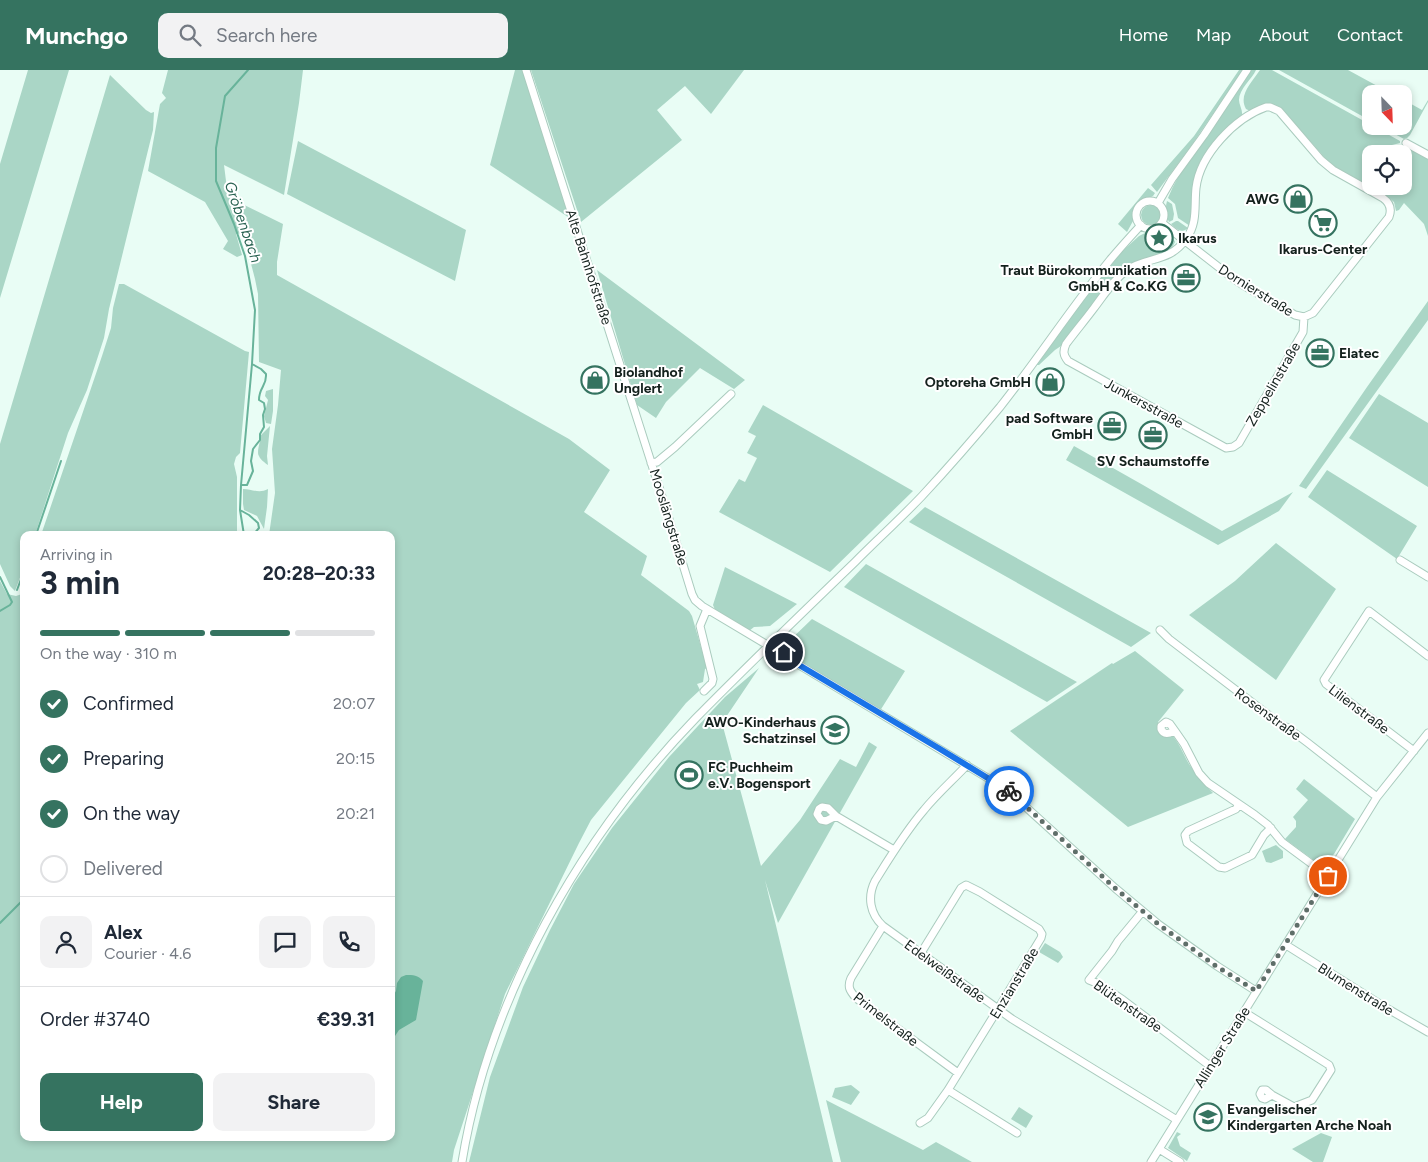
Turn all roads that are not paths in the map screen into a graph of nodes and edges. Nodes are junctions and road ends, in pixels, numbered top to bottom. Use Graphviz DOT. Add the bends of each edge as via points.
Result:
graph roads {
  1 [pos="526,70"];
  2 [pos="1248,70"];
  3 [pos="1406,143"];
  4 [pos="1428,155"];
  5 [pos="1158,203"];
  6 [pos="1162,223"];
  7 [pos="1141,225"];
  8 [pos="1185,241"];
  9 [pos="1304,317"];
  10 [pos="731,394"];
  11 [pos="1233,447"];
  12 [pos="652,463"];
  13 [pos="1400,560"];
  14 [pos="1428,577"];
  15 [pos="706,609"];
  16 [pos="1160,630"];
  17 [pos="769,646"];
  18 [pos="784,652"];
  19 [pos="1428,656"];
  20 [pos="704,690"];
  21 [pos="1175,731"];
  22 [pos="1428,733"];
  23 [pos="1414,750"];
  24 [pos="968,765"];
  25 [pos="1377,797"];
  26 [pos="1239,804"];
  27 [pos="836,816"];
  28 [pos="1271,828"];
  29 [pos="894,850"];
  30 [pos="1328,876"];
  31 [pos="1142,912"];
  32 [pos="883,926"];
  33 [pos="1286,945"];
  34 [pos="921,952"];
  35 [pos="1256,991"];
  36 [pos="998,1009"];
  37 [pos="1244,1012"];
  38 [pos="1428,1032"];
  39 [pos="1210,1066"];
  40 [pos="958,1073"];
  41 [pos="948,1090"];
  42 [pos="1272,1095"];
  43 [pos="1176,1120"];
  44 [pos="920,1123"];
  45 [pos="1017,1133"];
  46 [pos="1159,1149"];
  47 [pos="462,1162"];
  48 [pos="1151,1162"];
  49 [pos="1180,1162"];
  1 -- 12 [label="street, Alte Bahnhofstraße"];
  2 -- 5 [label="street"];
  3 -- 4 [label="street"];
  5 -- 6 [label="street" via="1164,212"];
  5 -- 7 [label="street" via="1149,201 1141,204 1136,212"];
  6 -- 7 [label="street" via="1151,228"];
  6 -- 8 [label="street, Dornierstraße"];
  7 -- 17 [label="street" via="1110,260 958,457"];
  8 -- 9 [label="street, Dornierstraße" via="1243,285"];
  8 -- 9 [label="street" via="1194,223 1198,176 1211,151 1230,130 1262,109 1270,107 1279,111 1333,170 1383,198 1390,207 1389,217 1313,313"];
  8 -- 11 [label="street, Junkersstraße" via="1164,257 1126,270 1066,344 1066,358 1224,448"];
  9 -- 11 [label="street, Zeppelinstraße" via="1302,332 1239,443"];
  10 -- 12 [label="street, Mooslängstraße" via="657,462"];
  12 -- 15 [label="street, Mooslängstraße" via="692,594"];
  13 -- 14 [label="street"];
  15 -- 17 [label="street, Mooslängstraße"];
  15 -- 20 [label="street" via="700,626 713,679"];
  16 -- 25 [label="street, Rosenstraße"];
  17 -- 47 [label="street" via="693,721 640,781 604,828 556,905 504,1011 483,1073"];
  18 -- 24 [label="street" via="789,659"];
  19 -- 23 [label="street, Lilienstraße" via="1369,611 1324,680"];
  21 -- 26 [label="street" via="1204,779"];
  22 -- 23 [label="street, Allinger Straße"];
  23 -- 25 [label="street, Allinger Straße"];
  24 -- 29 [label="street, Edelweißstraße" via="924,810"];
  24 -- 31 [label="street" via="1014,795"];
  25 -- 30 [label="street, Allinger Straße"];
  26 -- 28 [label="street"];
  26 -- 28 [label="street" via="1236,809 1188,831 1185,835 1187,843 1225,868 1250,858"];
  27 -- 29 [label="street"];
  28 -- 30 [label="street" via="1282,842"];
  29 -- 32 [label="street, Edelweißstraße" via="870,894 874,914"];
  30 -- 33 [label="street, Allinger Straße"];
  31 -- 35 [label="street"];
  31 -- 39 [label="street, Blütenstraße" via="1089,980 1123,1000"];
  32 -- 34 [label="street, Edelweißstraße"];
  32 -- 40 [label="street, Primelstraße" via="851,978 850,990 856,998"];
  33 -- 35 [label="street, Allinger Straße"];
  33 -- 38 [label="street, Blumenstraße"];
  34 -- 36 [label="street, Edelweißstraße"];
  34 -- 36 [label="street, Enzianstraße" via="961,888 966,886 1039,929 1041,938"];
  35 -- 37 [label="street, Allinger Straße"];
  36 -- 40 [label="street, Enzianstraße"];
  36 -- 43 [label="street, Edelweißstraße"];
  37 -- 39 [label="street, Allinger Straße"];
  37 -- 42 [label="street" via="1331,1068 1310,1102 1294,1107"];
  39 -- 43 [label="street, Allinger Straße"];
  40 -- 41 [label="street, Enzianstraße"];
  41 -- 44 [label="street, Enzianstraße" via="928,1118"];
  41 -- 45 [label="street"];
  43 -- 46 [label="street, Allinger Straße"];
  46 -- 48 [label="street, Allinger Straße"];
  46 -- 49 [label="street"];
}
